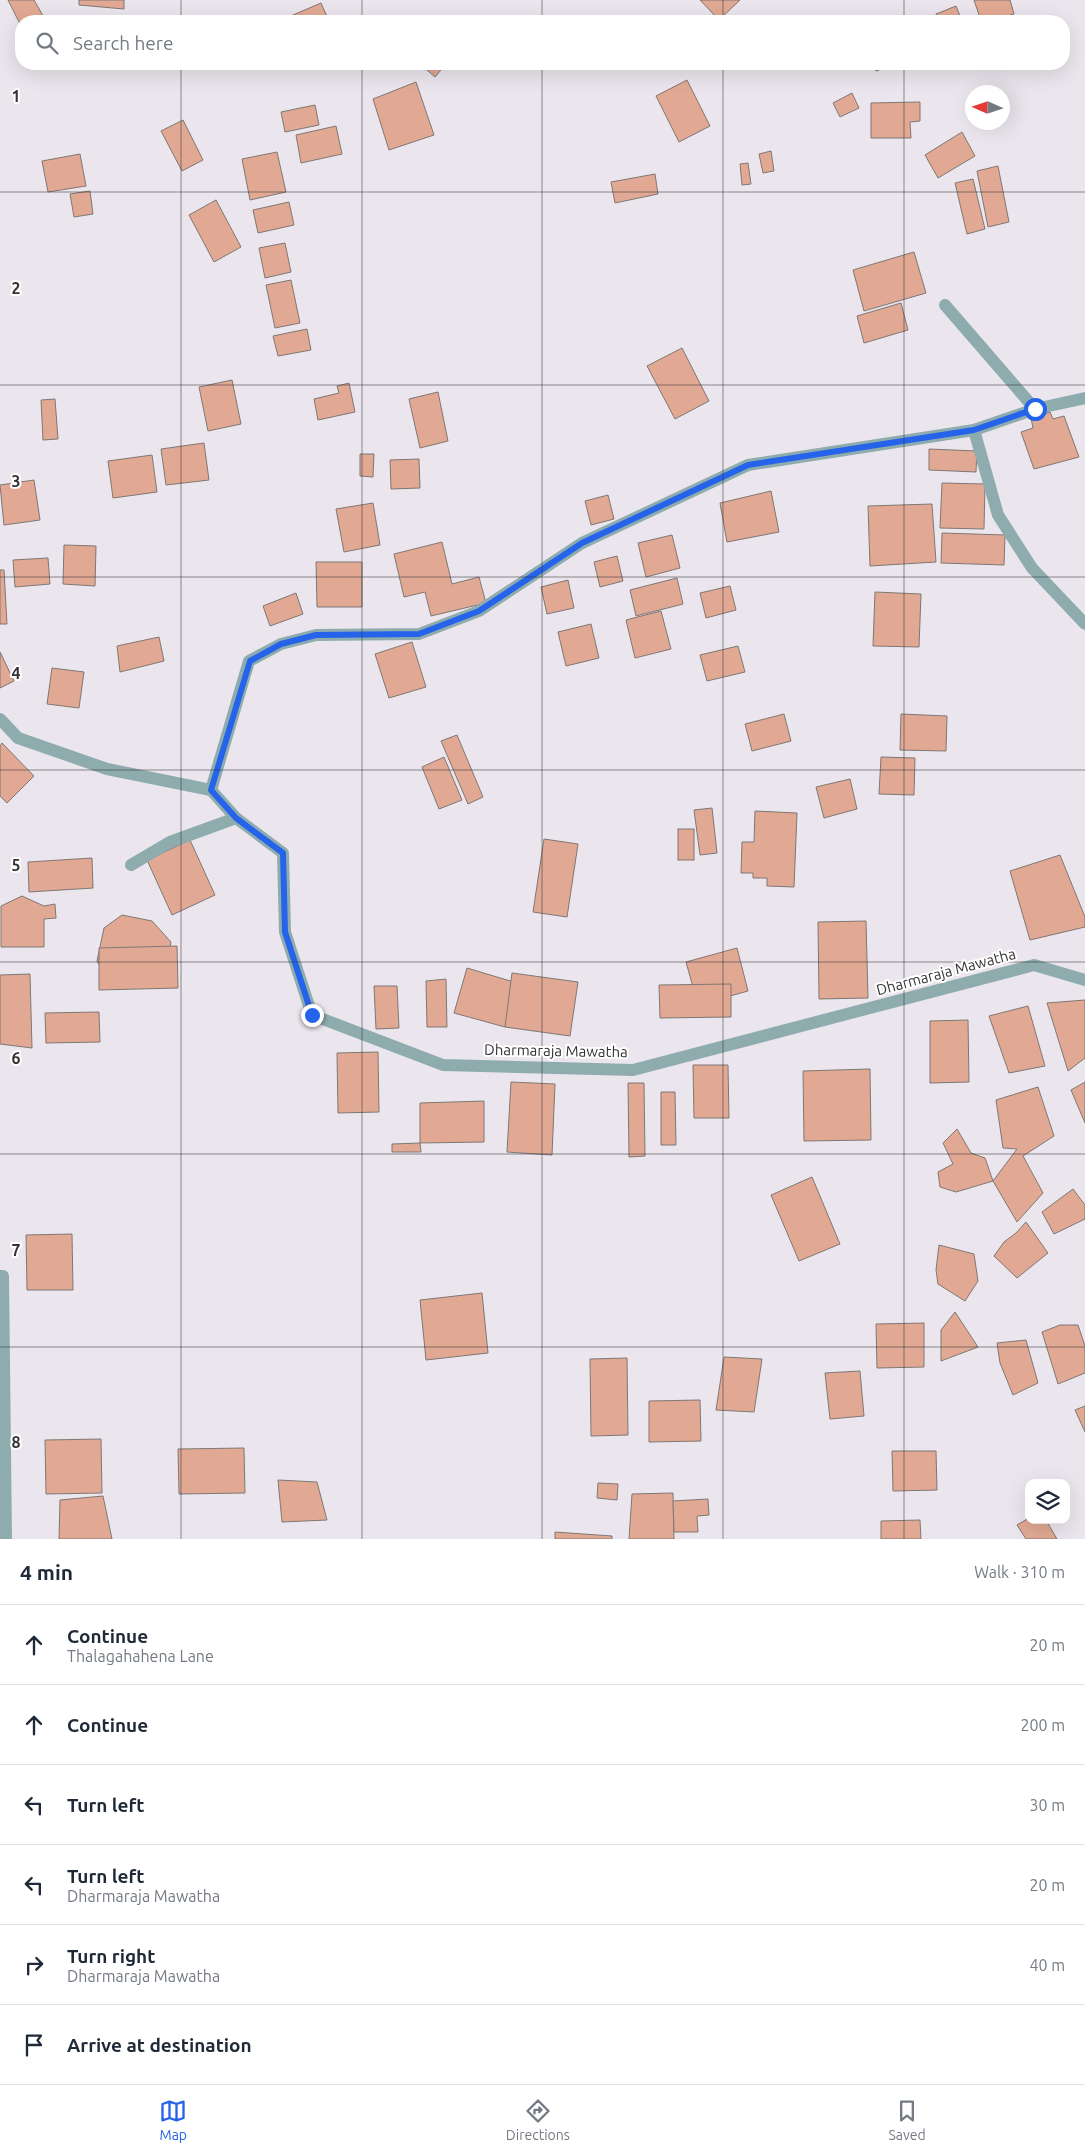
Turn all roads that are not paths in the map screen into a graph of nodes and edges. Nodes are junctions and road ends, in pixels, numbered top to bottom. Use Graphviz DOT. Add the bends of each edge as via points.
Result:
graph roads {
  1 [pos="945,306"];
  2 [pos="1085,398"];
  3 [pos="1035,409"];
  4 [pos="974,430"];
  5 [pos="1085,624"];
  6 [pos="0,719"];
  7 [pos="211,790"];
  8 [pos="236,818"];
  9 [pos="131,865"];
  10 [pos="1085,980"];
  11 [pos="0,1276"];
  12 [pos="6,1539"];
  1 -- 3 [label="street"];
  2 -- 3 [label="street"];
  3 -- 4 [label="street"];
  4 -- 5 [label="street" via="998,514 1032,568"];
  4 -- 7 [label="street" via="748,465 582,543 479,611 419,634 316,635 281,644 250,661"];
  6 -- 7 [label="street" via="18,738 107,769"];
  7 -- 8 [label="street, Dharmaraja Mawatha"];
  8 -- 9 [label="street" via="170,842"];
  8 -- 10 [label="street, Dharmaraja Mawatha" via="283,853 285,932 312,1015 443,1065 633,1070 1034,965"];
  11 -- 12 [label="street" via="3,1276"];
}
